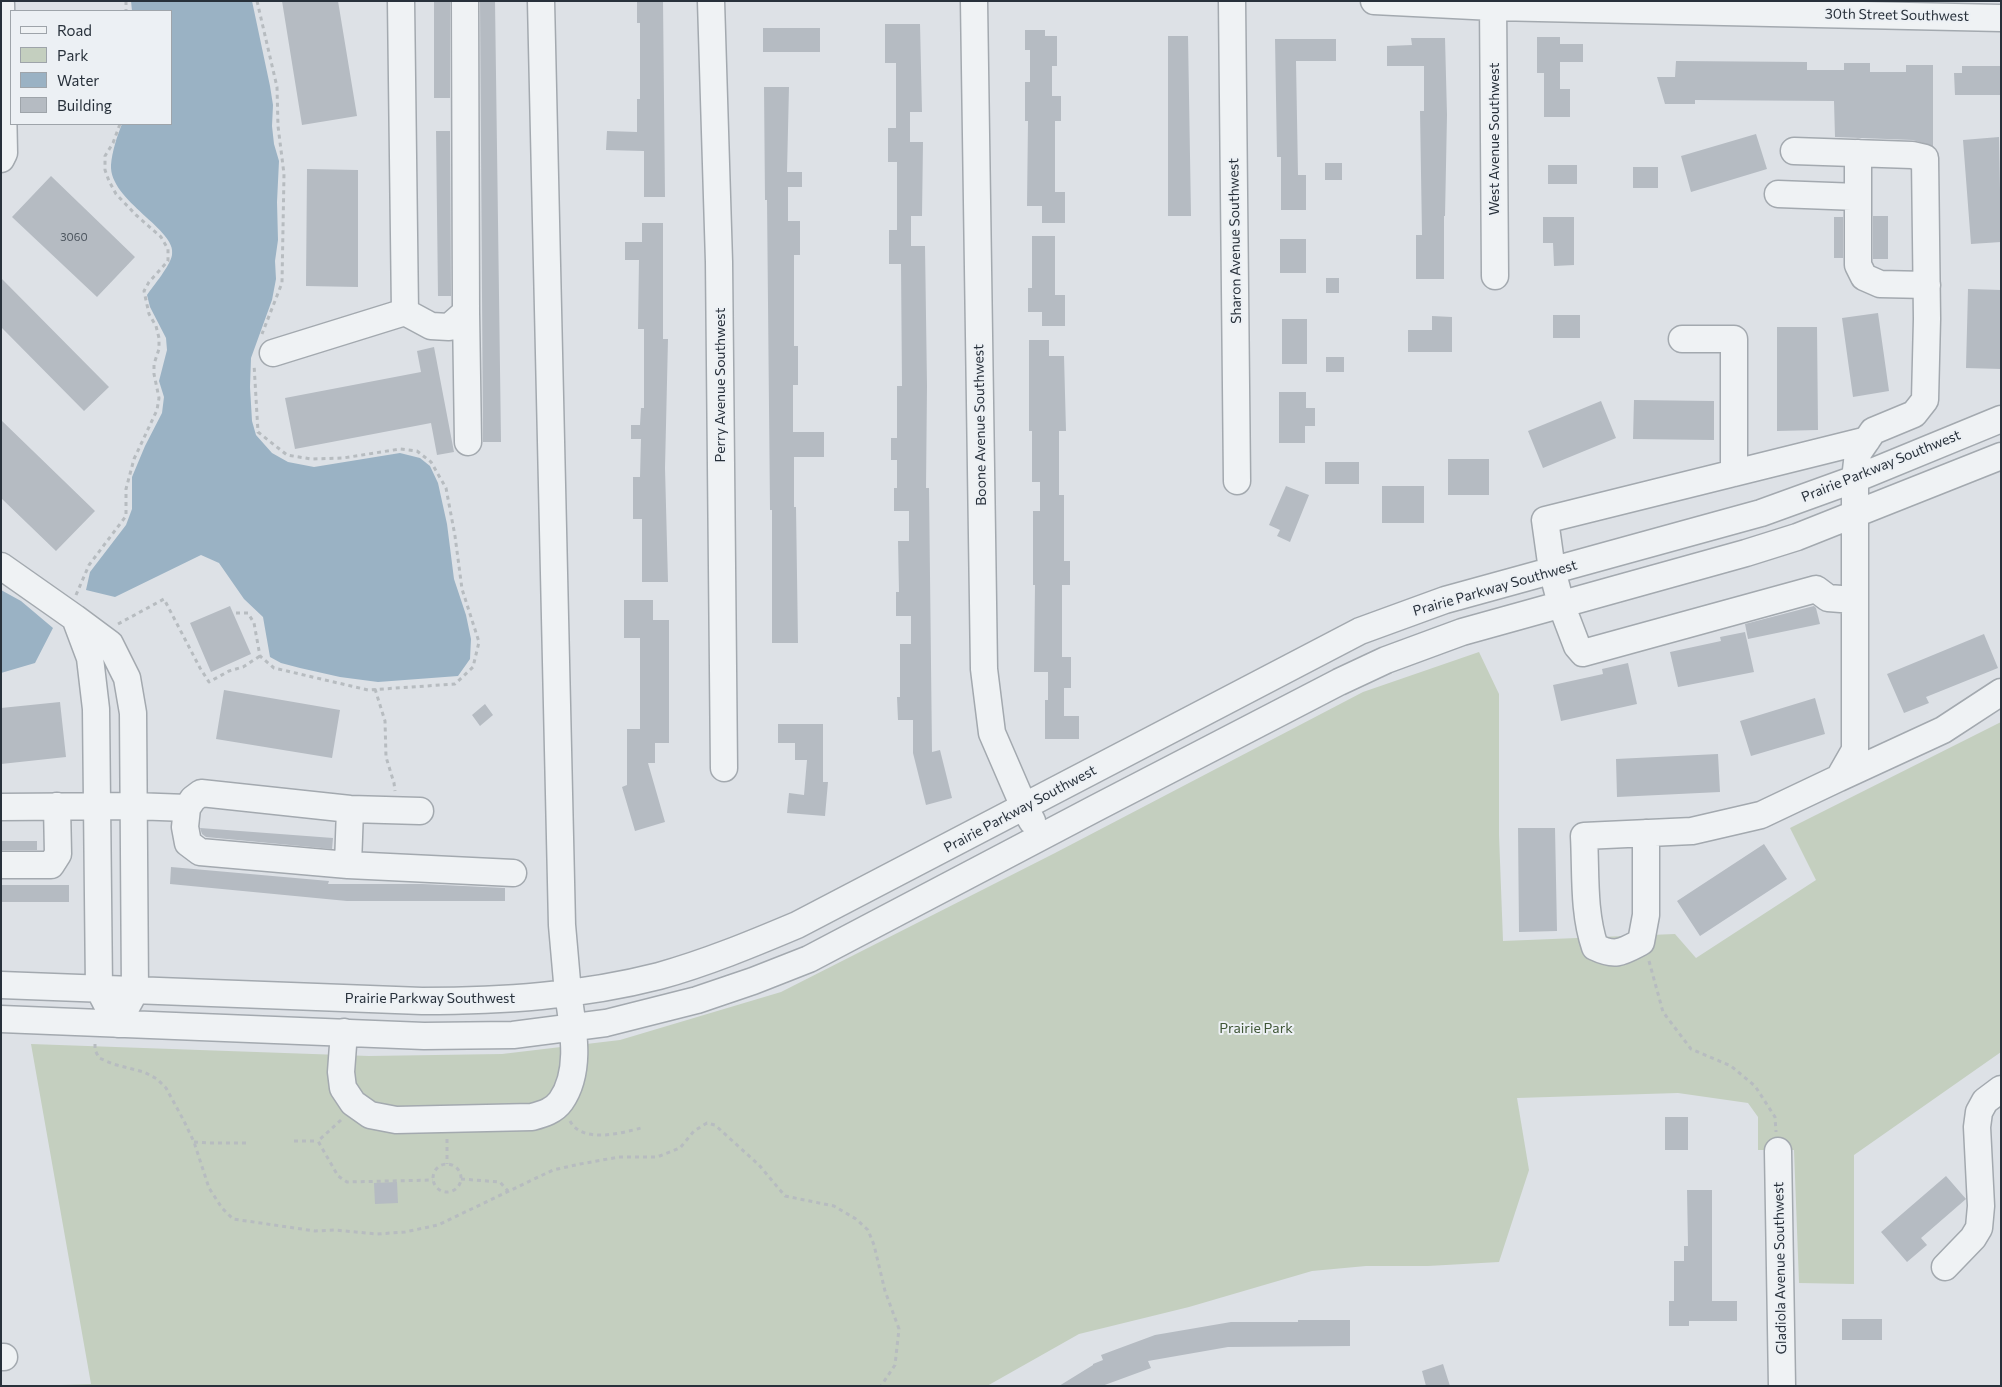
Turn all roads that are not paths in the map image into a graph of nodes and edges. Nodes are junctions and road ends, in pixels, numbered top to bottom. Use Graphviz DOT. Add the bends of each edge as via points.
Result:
graph roads {
  1 [pos="401,1"];
  2 [pos="465,1"];
  3 [pos="541,1"];
  4 [pos="711,1"];
  5 [pos="974,1"];
  6 [pos="1232,1"];
  7 [pos="1374,1"];
  8 [pos="1,4"];
  9 [pos="1493,4"];
  10 [pos="1714,6"];
  11 [pos="1911,8"];
  12 [pos="2001,18"];
  13 [pos="1794,151"];
  14 [pos="1858,153"];
  15 [pos="1,159"];
  16 [pos="1778,194"];
  17 [pos="1858,197"];
  18 [pos="1495,276"];
  19 [pos="1927,285"];
  20 [pos="405,312"];
  21 [pos="466,312"];
  22 [pos="1682,339"];
  23 [pos="263,352"];
  24 [pos="2001,419"];
  25 [pos="1867,440"];
  26 [pos="468,442"];
  27 [pos="2001,456"];
  28 [pos="1734,473"];
  29 [pos="1855,479"];
  30 [pos="1237,482"];
  31 [pos="1855,515"];
  32 [pos="1,566"];
  33 [pos="1552,570"];
  34 [pos="1854,600"];
  35 [pos="1561,604"];
  36 [pos="75,610"];
  37 [pos="2001,692"];
  38 [pos="130,696"];
  39 [pos="95,704"];
  40 [pos="724,768"];
  41 [pos="1839,778"];
  42 [pos="57,806"];
  43 [pos="96,806"];
  44 [pos="133,806"];
  45 [pos="1,807"];
  46 [pos="1024,807"];
  47 [pos="187,808"];
  48 [pos="350,809"];
  49 [pos="408,810"];
  50 [pos="1646,833"];
  51 [pos="1041,836"];
  52 [pos="1,865"];
  53 [pos="348,865"];
  54 [pos="512,873"];
  55 [pos="133,879"];
  56 [pos="97,880"];
  57 [pos="1,985"];
  58 [pos="99,989"];
  59 [pos="135,991"];
  60 [pos="568,993"];
  61 [pos="1,1019"];
  62 [pos="117,1024"];
  63 [pos="573,1027"];
  64 [pos="344,1032"];
  65 [pos="2001,1089"];
  66 [pos="1778,1151"];
  67 [pos="1945,1267"];
  68 [pos="1782,1386"];
  1 -- 20 [label="street"];
  2 -- 21 [label="street"];
  3 -- 60 [label="street" via="562,925"];
  4 -- 40 [label="street, Perry Avenue Southwest" via="719,262"];
  5 -- 46 [label="street, Boone Avenue Southwest" via="984,669 992,733"];
  6 -- 30 [label="street, Sharon Avenue Southwest"];
  7 -- 9 [label="street, 30th Street Southwest"];
  8 -- 15 [label="street" via="4,153"];
  9 -- 10 [label="street, 30th Street Southwest"];
  9 -- 18 [label="street, West Avenue Southwest"];
  10 -- 11 [label="street, 30th Street Southwest"];
  11 -- 12 [label="street, 30th Street Southwest"];
  13 -- 14 [label="street"];
  14 -- 17 [label="street"];
  14 -- 19 [label="street" via="1925,158"];
  16 -- 17 [label="street"];
  17 -- 19 [label="street" via="1858,265 1864,277 1880,284"];
  19 -- 25 [label="street" via="1925,400 1914,414 1873,432"];
  20 -- 21 [label="street" via="431,326 449,327"];
  20 -- 23 [label="street"];
  21 -- 26 [label="street"];
  22 -- 28 [label="street" via="1734,339"];
  24 -- 29 [label="street, Prairie Parkway Southwest"];
  25 -- 28 [label="street"];
  25 -- 29 [label="street" via="1858,453"];
  27 -- 31 [label="street"];
  28 -- 33 [label="street" via="1545,520"];
  29 -- 31 [label="street"];
  29 -- 33 [label="street, Prairie Parkway Southwest" via="1762,513"];
  31 -- 34 [label="street"];
  31 -- 35 [label="street" via="1746,553"];
  32 -- 36 [label="street"];
  33 -- 35 [label="street"];
  33 -- 46 [label="street, Prairie Parkway Southwest" via="1445,600 1360,631"];
  34 -- 35 [label="street" via="1828,598 1816,589 1584,653 1577,646"];
  34 -- 41 [label="street" via="1855,750"];
  35 -- 51 [label="street" via="1462,632 1386,660"];
  36 -- 38 [label="street" via="110,644 127,678"];
  36 -- 39 [label="street" via="90,658"];
  37 -- 41 [label="street" via="1943,730"];
  38 -- 39 [label="street"];
  38 -- 44 [label="street" via="133,713"];
  39 -- 43 [label="street"];
  41 -- 50 [label="street" via="1762,815 1692,831"];
  42 -- 43 [label="street"];
  42 -- 45 [label="street"];
  42 -- 52 [label="street" via="58,854 51,865"];
  43 -- 44 [label="street"];
  43 -- 56 [label="street"];
  44 -- 47 [label="street"];
  44 -- 55 [label="street"];
  46 -- 51 [label="street, Boone Avenue Southwest"];
  46 -- 60 [label="street, Prairie Parkway Southwest" via="797,925 723,955 658,976"];
  47 -- 48 [label="street" via="201,793"];
  47 -- 53 [label="street" via="185,827 188,843 200,852"];
  48 -- 49 [label="street"];
  48 -- 53 [label="street"];
  50 -- 50 [label="street" via="1584,836 1590,934 1595,947 1607,953 1621,953 1642,942 1646,915"];
  51 -- 63 [label="street" via="809,959 697,1000 640,1015"];
  53 -- 54 [label="street"];
  55 -- 56 [label="street"];
  55 -- 59 [label="street"];
  56 -- 58 [label="street"];
  57 -- 58 [label="street, Prairie Parkway Southwest"];
  58 -- 59 [label="street, Prairie Parkway Southwest"];
  58 -- 62 [label="street"];
  59 -- 60 [label="street, Prairie Parkway Southwest" via="422,1002 524,999"];
  59 -- 62 [label="street"];
  60 -- 63 [label="street"];
  61 -- 62 [label="street"];
  62 -- 64 [label="street"];
  63 -- 64 [label="street" via="513,1035 424,1036"];
  63 -- 64 [label="street" via="571,1082 560,1103 547,1113 532,1117 396,1120 370,1115 355,1105 344,1088 341,1072"];
  65 -- 67 [label="street" via="1986,1101 1979,1112 1979,1228"];
  66 -- 68 [label="street, Gladiola Avenue Southwest"];
}
